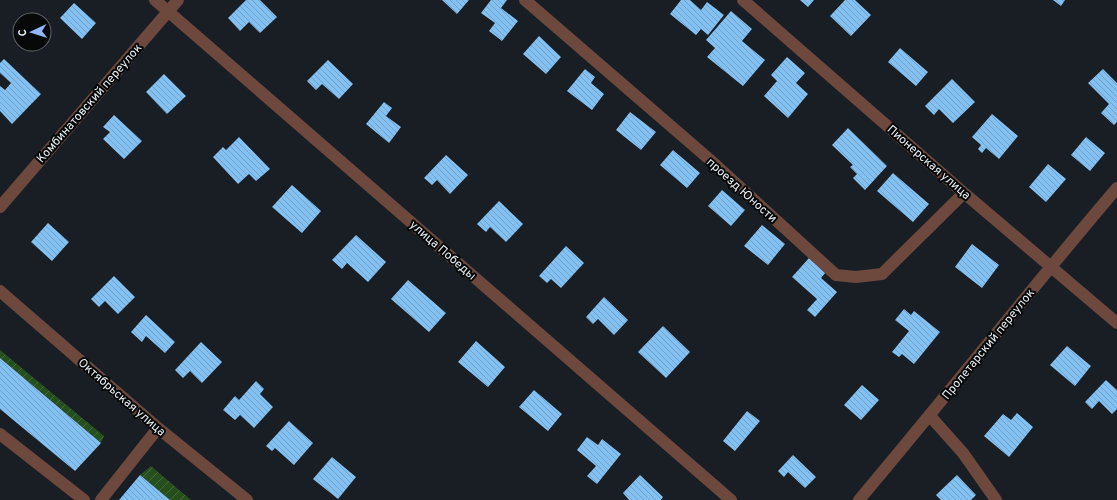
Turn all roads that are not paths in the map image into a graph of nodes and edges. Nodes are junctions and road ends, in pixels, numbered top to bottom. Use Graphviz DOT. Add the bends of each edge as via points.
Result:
graph roads {
  1 [pos="155,0"];
  2 [pos="178,0"];
  3 [pos="524,0"];
  4 [pos="743,0"];
  5 [pos="168,12"];
  6 [pos="1117,188"];
  7 [pos="964,192"];
  8 [pos="0,207"];
  9 [pos="1050,266"];
  10 [pos="0,291"];
  11 [pos="1117,323"];
  12 [pos="930,416"];
  13 [pos="158,428"];
  14 [pos="0,434"];
  15 [pos="84,500"];
  16 [pos="101,500"];
  17 [pos="247,500"];
  18 [pos="731,500"];
  19 [pos="859,500"];
  20 [pos="996,500"];
  1 -- 5 [label="street, улица Победы"];
  2 -- 5 [label="street, Комбинатовский переулок"];
  3 -- 7 [label="street, проезд Юности" via="709,159 836,275 856,277 882,274"];
  4 -- 7 [label="street, Пионерская улица"];
  5 -- 8 [label="street, Комбинатовский переулок"];
  5 -- 18 [label="street, улица Победы"];
  6 -- 9 [label="street, Пролетарский переулок"];
  7 -- 9 [label="street, Пионерская улица"];
  9 -- 11 [label="street, Пионерская улица"];
  9 -- 12 [label="street, Пролетарский переулок"];
  10 -- 13 [label="street, Октябрьская улица"];
  12 -- 19 [label="street, Пролетарский переулок"];
  12 -- 20 [label="street" via="963,453"];
  13 -- 16 [label="street"];
  13 -- 17 [label="street, Октябрьская улица"];
  14 -- 15 [label="street"];
}
